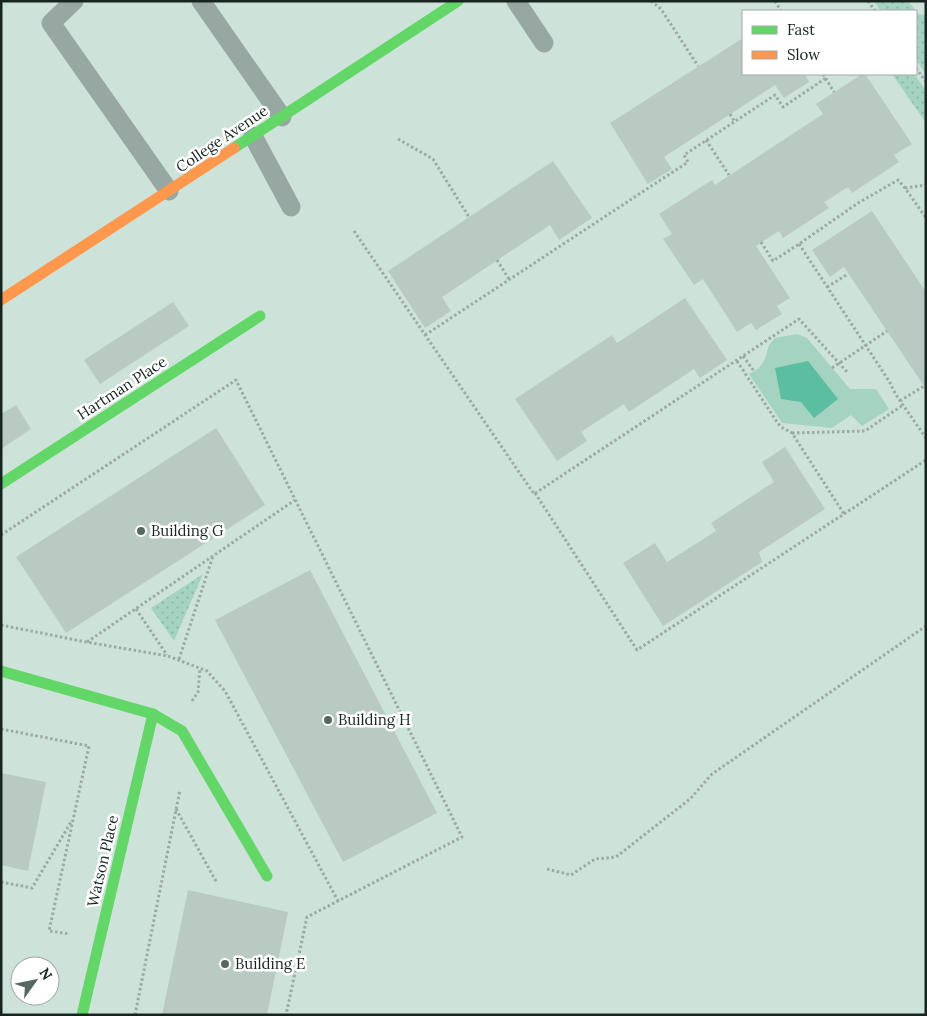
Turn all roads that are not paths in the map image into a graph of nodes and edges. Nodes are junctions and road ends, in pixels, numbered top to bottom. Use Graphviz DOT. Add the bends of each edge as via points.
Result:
graph roads {
  1 [pos="74,1"];
  2 [pos="200,1"];
  3 [pos="458,1"];
  4 [pos="516,1"];
  5 [pos="544,43"];
  6 [pos="282,117"];
  7 [pos="253,136"];
  8 [pos="169,191"];
  9 [pos="290,207"];
  10 [pos="1,300"];
  11 [pos="260,316"];
  12 [pos="1,484"];
  13 [pos="1,671"];
  14 [pos="153,714"];
  15 [pos="267,876"];
  16 [pos="82,1015"];
  1 -- 8 [label="lane" via="51,23"];
  2 -- 6 [label="lane"];
  3 -- 6 [label="street, College Avenue"];
  4 -- 5 [label="lane"];
  6 -- 7 [label="street, College Avenue"];
  7 -- 8 [label="street, College Avenue"];
  7 -- 9 [label="lane"];
  8 -- 10 [label="street, College Avenue"];
  11 -- 12 [label="street, Hartman Place"];
  13 -- 14 [label="street"];
  14 -- 15 [label="street" via="182,730"];
  14 -- 16 [label="street, Watson Place"];
}
